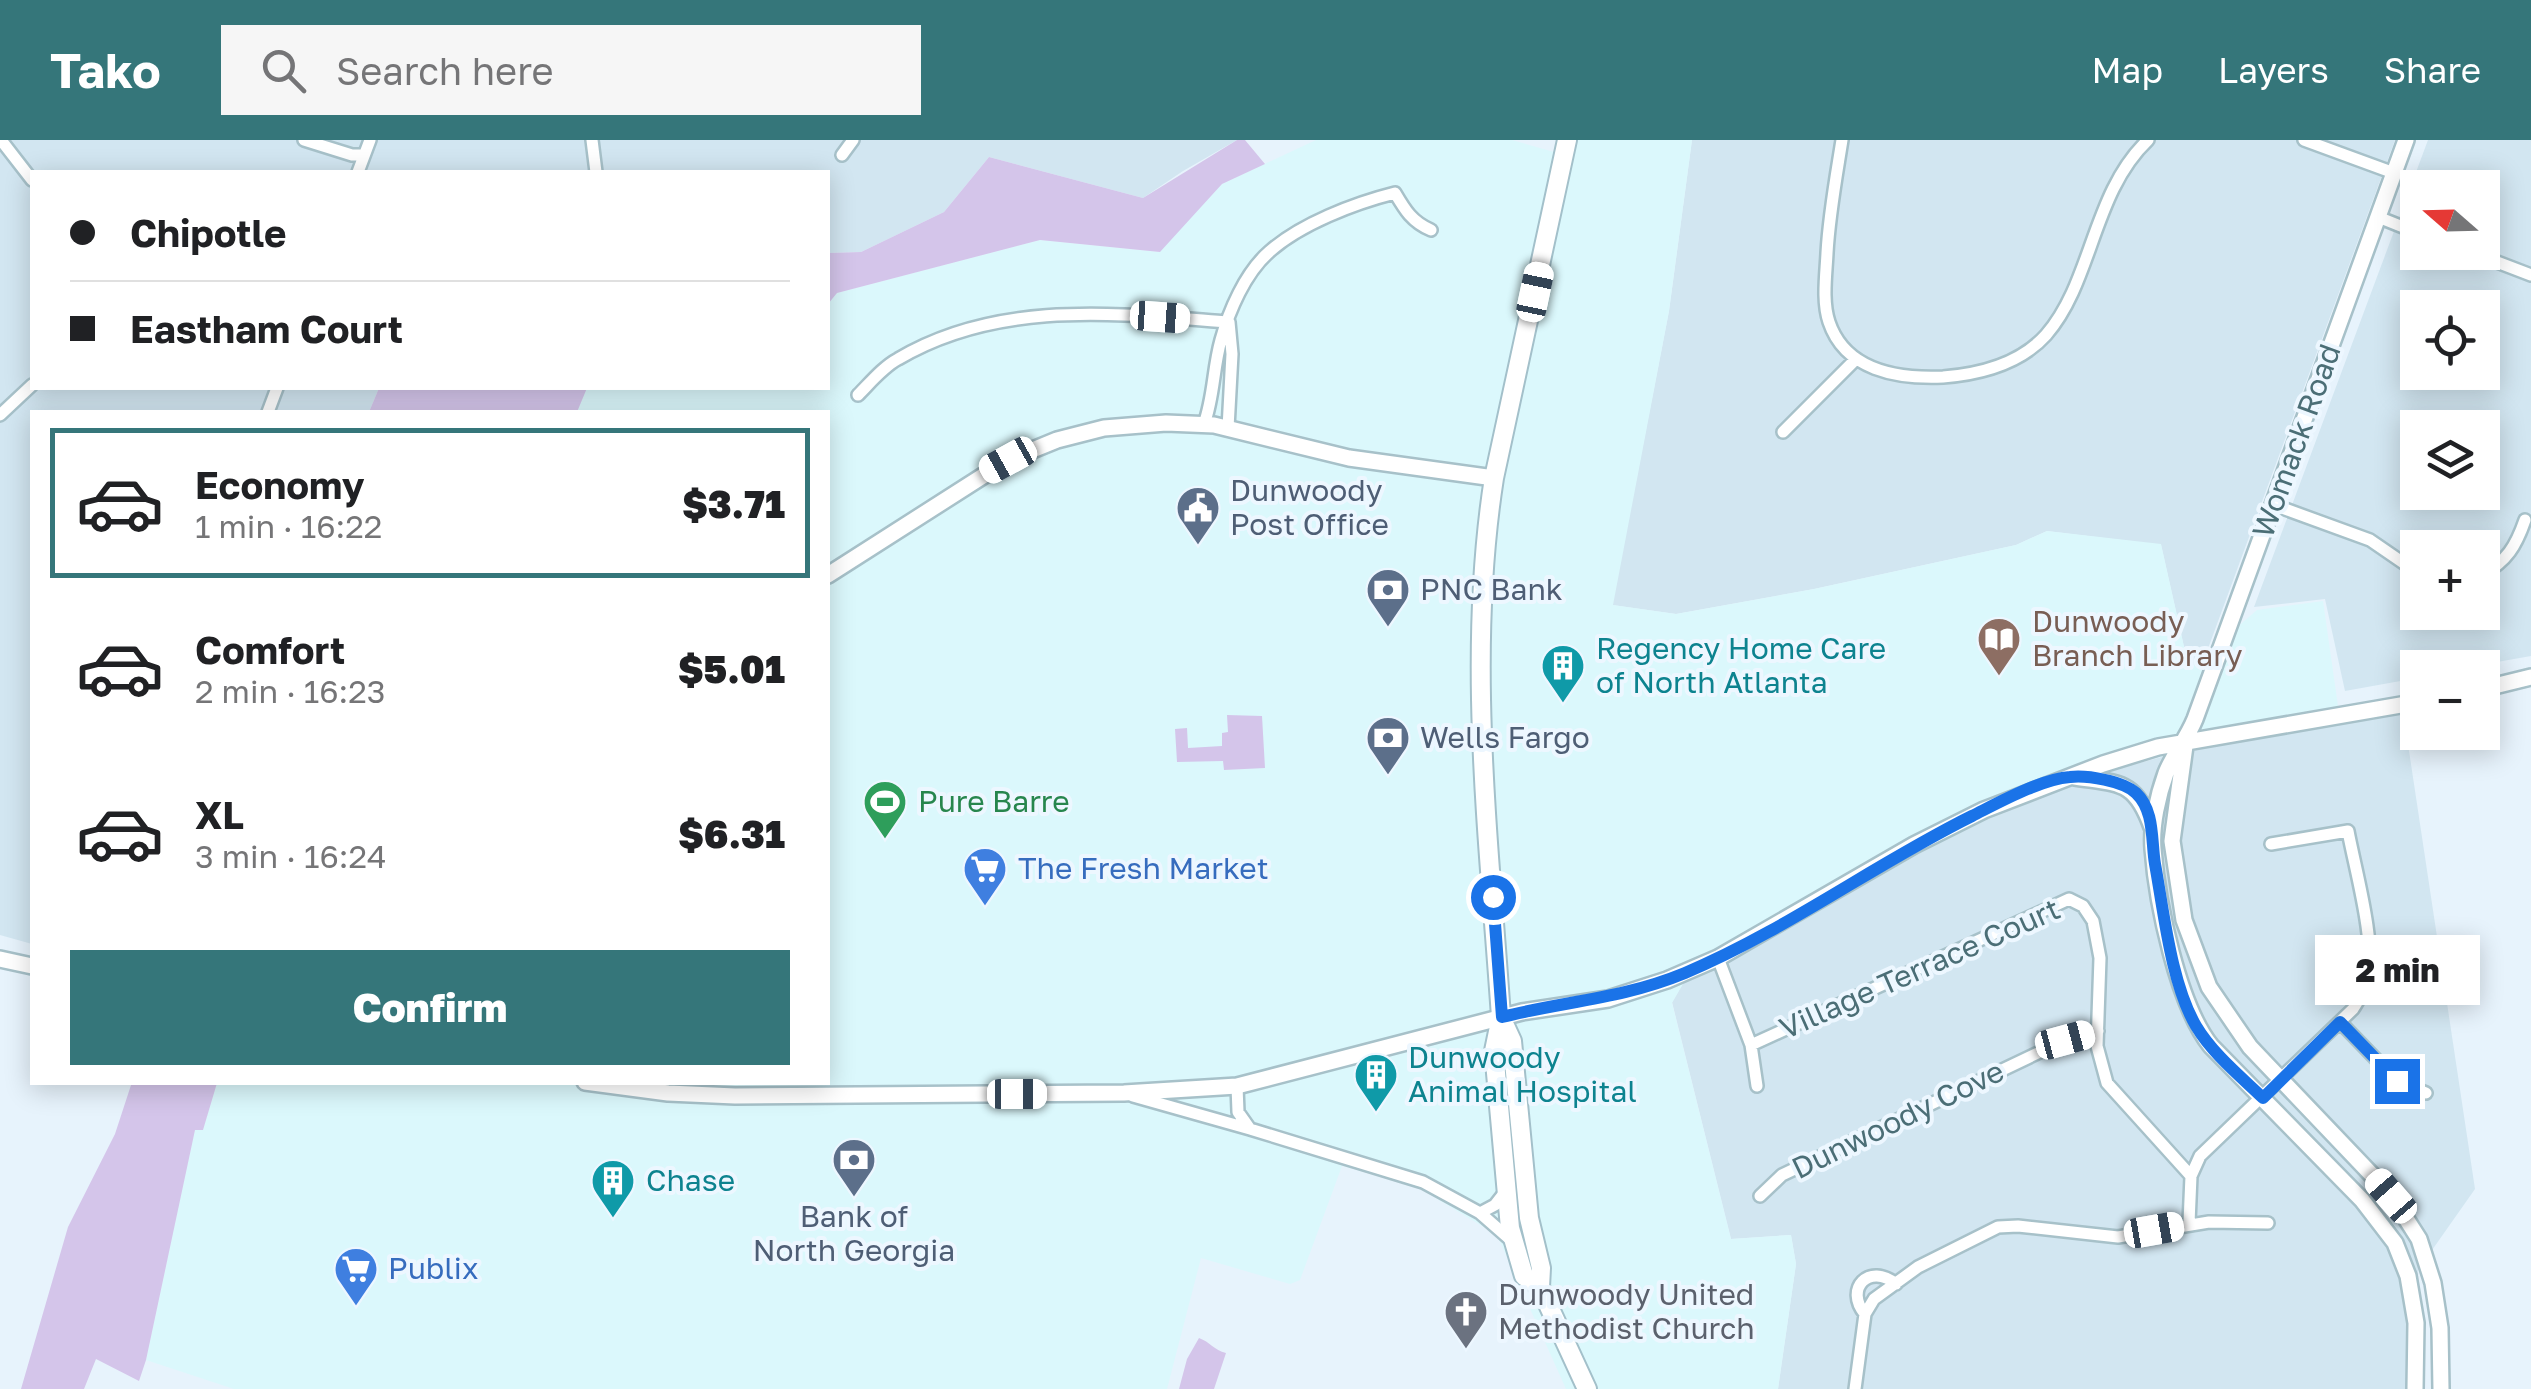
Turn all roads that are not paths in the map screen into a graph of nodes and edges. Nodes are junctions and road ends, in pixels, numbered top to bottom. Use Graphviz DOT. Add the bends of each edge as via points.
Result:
graph roads {
  1 [pos="1,140"];
  2 [pos="304,140"];
  3 [pos="370,140"];
  4 [pos="592,140"];
  5 [pos="854,140"];
  6 [pos="1567,140"];
  7 [pos="1842,140"];
  8 [pos="2148,140"];
  9 [pos="2304,140"];
  10 [pos="2406,140"];
  11 [pos="364,155"];
  12 [pos="842,155"];
  13 [pos="359,170"];
  14 [pos="596,170"];
  15 [pos="2394,173"];
  16 [pos="30,177"];
  17 [pos="2378,218"];
  18 [pos="2400,226"];
  19 [pos="1431,230"];
  20 [pos="2500,263"];
  21 [pos="2531,274"];
  22 [pos="1229,322"];
  23 [pos="1855,360"];
  24 [pos="30,387"];
  25 [pos="858,395"];
  26 [pos="0,415"];
  27 [pos="1204,424"];
  28 [pos="1228,428"];
  29 [pos="1783,432"];
  30 [pos="1494,478"];
  31 [pos="2274,505"];
  32 [pos="2525,520"];
  33 [pos="2400,560"];
  34 [pos="2500,564"];
  35 [pos="830,574"];
  36 [pos="2531,677"];
  37 [pos="2500,685"];
  38 [pos="2400,705"];
  39 [pos="2186,742"];
  40 [pos="2070,777"];
  41 [pos="2153,831"];
  42 [pos="2270,844"];
  43 [pos="1718,958"];
  44 [pos="0,959"];
  45 [pos="30,966"];
  46 [pos="1502,1017"];
  47 [pos="2340,1022"];
  48 [pos="2098,1031"];
  49 [pos="1751,1045"];
  50 [pos="2282,1078"];
  51 [pos="608,1085"];
  52 [pos="1237,1086"];
  53 [pos="1757,1086"];
  54 [pos="2426,1092"];
  55 [pos="1124,1093"];
  56 [pos="2263,1098"];
  57 [pos="1250,1129"];
  58 [pos="2191,1176"];
  59 [pos="1506,1191"];
  60 [pos="1760,1196"];
  61 [pos="1480,1213"];
  62 [pos="2268,1223"];
  63 [pos="2190,1224"];
  64 [pos="1512,1242"];
  65 [pos="1896,1284"];
  66 [pos="1540,1287"];
  67 [pos="1865,1314"];
  68 [pos="1587,1389"];
  69 [pos="1855,1389"];
  70 [pos="2416,1389"];
  71 [pos="2441,1389"];
  1 -- 16 [label="street"];
  2 -- 11 [label="street"];
  3 -- 11 [label="street"];
  4 -- 14 [label="street"];
  5 -- 12 [label="street"];
  6 -- 30 [label="main road"];
  7 -- 23 [label="street" via="1825,284 1828,319"];
  8 -- 23 [label="street" via="2116,181 2067,298 2032,348 1979,373 1939,377 1880,371"];
  9 -- 15 [label="street"];
  10 -- 15 [label="street, Womack Road"];
  11 -- 13 [label="street"];
  15 -- 17 [label="street, Womack Road"];
  17 -- 18 [label="street"];
  17 -- 31 [label="street, Womack Road"];
  19 -- 22 [label="street" via="1406,213 1395,193 1360,202 1269,252 1247,278"];
  20 -- 21 [label="street"];
  22 -- 25 [label="street" via="1024,316 895,360"];
  22 -- 27 [label="street"];
  22 -- 28 [label="street"];
  23 -- 29 [label="street"];
  24 -- 26 [label="street"];
  27 -- 28 [label="street"];
  27 -- 35 [label="street" via="1104,428 1032,450 984,473"];
  28 -- 30 [label="street" via="1349,458"];
  30 -- 46 [label="main road" via="1481,665"];
  31 -- 33 [label="street" via="2370,540"];
  31 -- 39 [label="street, Womack Road"];
  32 -- 34 [label="street"];
  36 -- 37 [label="street"];
  38 -- 39 [label="street"];
  39 -- 40 [label="street"];
  39 -- 41 [label="street" via="2166,771"];
  39 -- 50 [label="street" via="2172,841 2184,920 2209,987"];
  40 -- 41 [label="street" via="2134,791"];
  40 -- 43 [label="street" via="1914,845"];
  41 -- 56 [label="street" via="2167,928 2194,1023"];
  42 -- 47 [label="street" via="2348,831 2369,969 2360,997"];
  43 -- 46 [label="street" via="1628,994"];
  43 -- 49 [label="street, Village Terrace Court"];
  44 -- 45 [label="street"];
  46 -- 52 [label="street"];
  46 -- 59 [label="main road" via="1494,1051"];
  46 -- 66 [label="main road" via="1512,1041"];
  47 -- 50 [label="street"];
  47 -- 54 [label="street" via="2397,1081"];
  48 -- 49 [label="street, Village Terrace Court" via="2100,958 2093,921 2084,906 2069,900"];
  48 -- 58 [label="street, Village Terrace Court" via="2108,1083"];
  48 -- 60 [label="street, Dunwoody Cove" via="2065,1040 1782,1176"];
  49 -- 53 [label="street, Village Terrace Court"];
  50 -- 56 [label="street"];
  50 -- 71 [label="street" via="2391,1196 2420,1239 2440,1328"];
  51 -- 55 [label="street" via="735,1096"];
  52 -- 55 [label="street"];
  52 -- 57 [label="street" via="1238,1112"];
  55 -- 57 [label="street"];
  56 -- 58 [label="street" via="2200,1156"];
  56 -- 70 [label="street" via="2395,1243 2416,1324"];
  57 -- 61 [label="street" via="1422,1182"];
  58 -- 63 [label="street"];
  59 -- 61 [label="street"];
  59 -- 64 [label="main road"];
  61 -- 64 [label="street"];
  62 -- 63 [label="street"];
  63 -- 65 [label="street" via="2118,1236 1998,1227"];
  64 -- 66 [label="main road" via="1524,1276"];
  65 -- 67 [label="street"];
  65 -- 67 [label="street" via="1882,1274 1861,1283 1857,1304"];
  66 -- 68 [label="main road"];
  67 -- 69 [label="street"];
}
